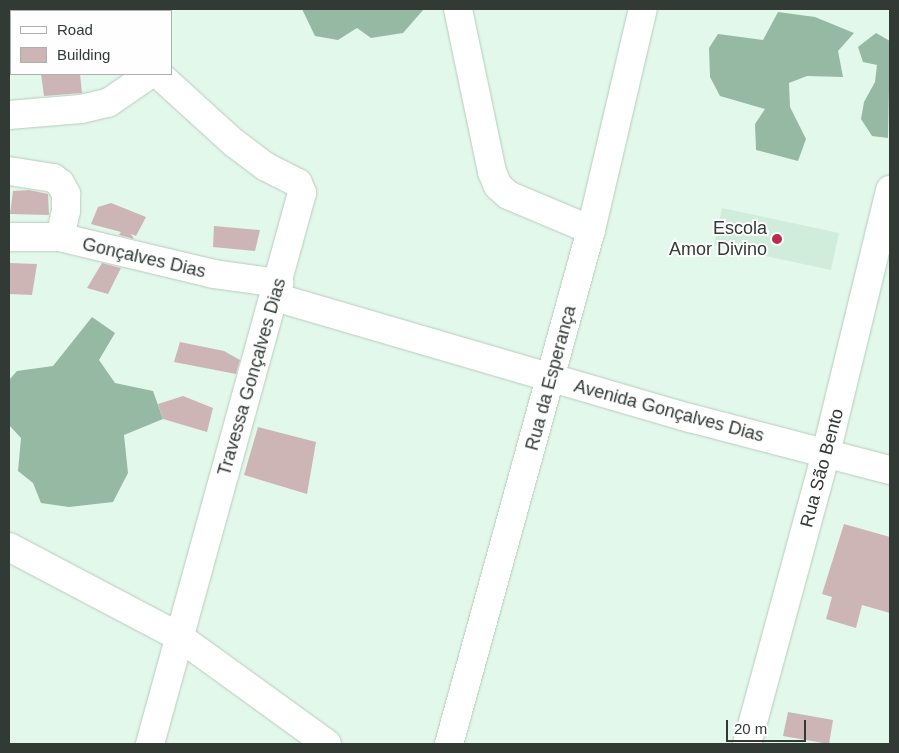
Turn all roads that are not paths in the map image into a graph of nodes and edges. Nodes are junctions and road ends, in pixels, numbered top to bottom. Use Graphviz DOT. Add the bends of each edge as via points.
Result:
graph roads {
  1 [pos="458,9"];
  2 [pos="643,9"];
  3 [pos="149,75"];
  4 [pos="159,75"];
  5 [pos="9,114"];
  6 [pos="9,171"];
  7 [pos="890,190"];
  8 [pos="592,230"];
  9 [pos="9,237"];
  10 [pos="60,238"];
  11 [pos="277,290"];
  12 [pos="552,379"];
  13 [pos="826,453"];
  14 [pos="890,470"];
  15 [pos="9,547"];
  16 [pos="178,636"];
  17 [pos="150,744"];
  18 [pos="327,744"];
  19 [pos="449,744"];
  20 [pos="748,744"];
  1 -- 8 [label="street" via="492,172 498,186 508,195"];
  2 -- 8 [label="street, Rua da Esperança"];
  3 -- 5 [label="street" via="108,103 81,109"];
  4 -- 11 [label="street, Travessa Gonçalves Dias" via="235,144 301,187"];
  6 -- 10 [label="street" via="53,178 60,183 66,194 66,211"];
  7 -- 13 [label="street, Rua São Bento"];
  8 -- 12 [label="street, Rua da Esperança"];
  9 -- 10 [label="street, Gonçalves Dias"];
  10 -- 11 [label="street, Gonçalves Dias"];
  11 -- 12 [label="street, Avenida Gonçalves Dias"];
  11 -- 16 [label="street, Travessa Gonçalves Dias"];
  12 -- 13 [label="street, Avenida Gonçalves Dias"];
  12 -- 19 [label="street, Rua da Esperança"];
  13 -- 14 [label="street, Avenida Gonçalves Dias"];
  13 -- 20 [label="street, Rua São Bento"];
  15 -- 16 [label="street"];
  16 -- 17 [label="street, Travessa Gonçalves Dias"];
  16 -- 18 [label="street"];
}
